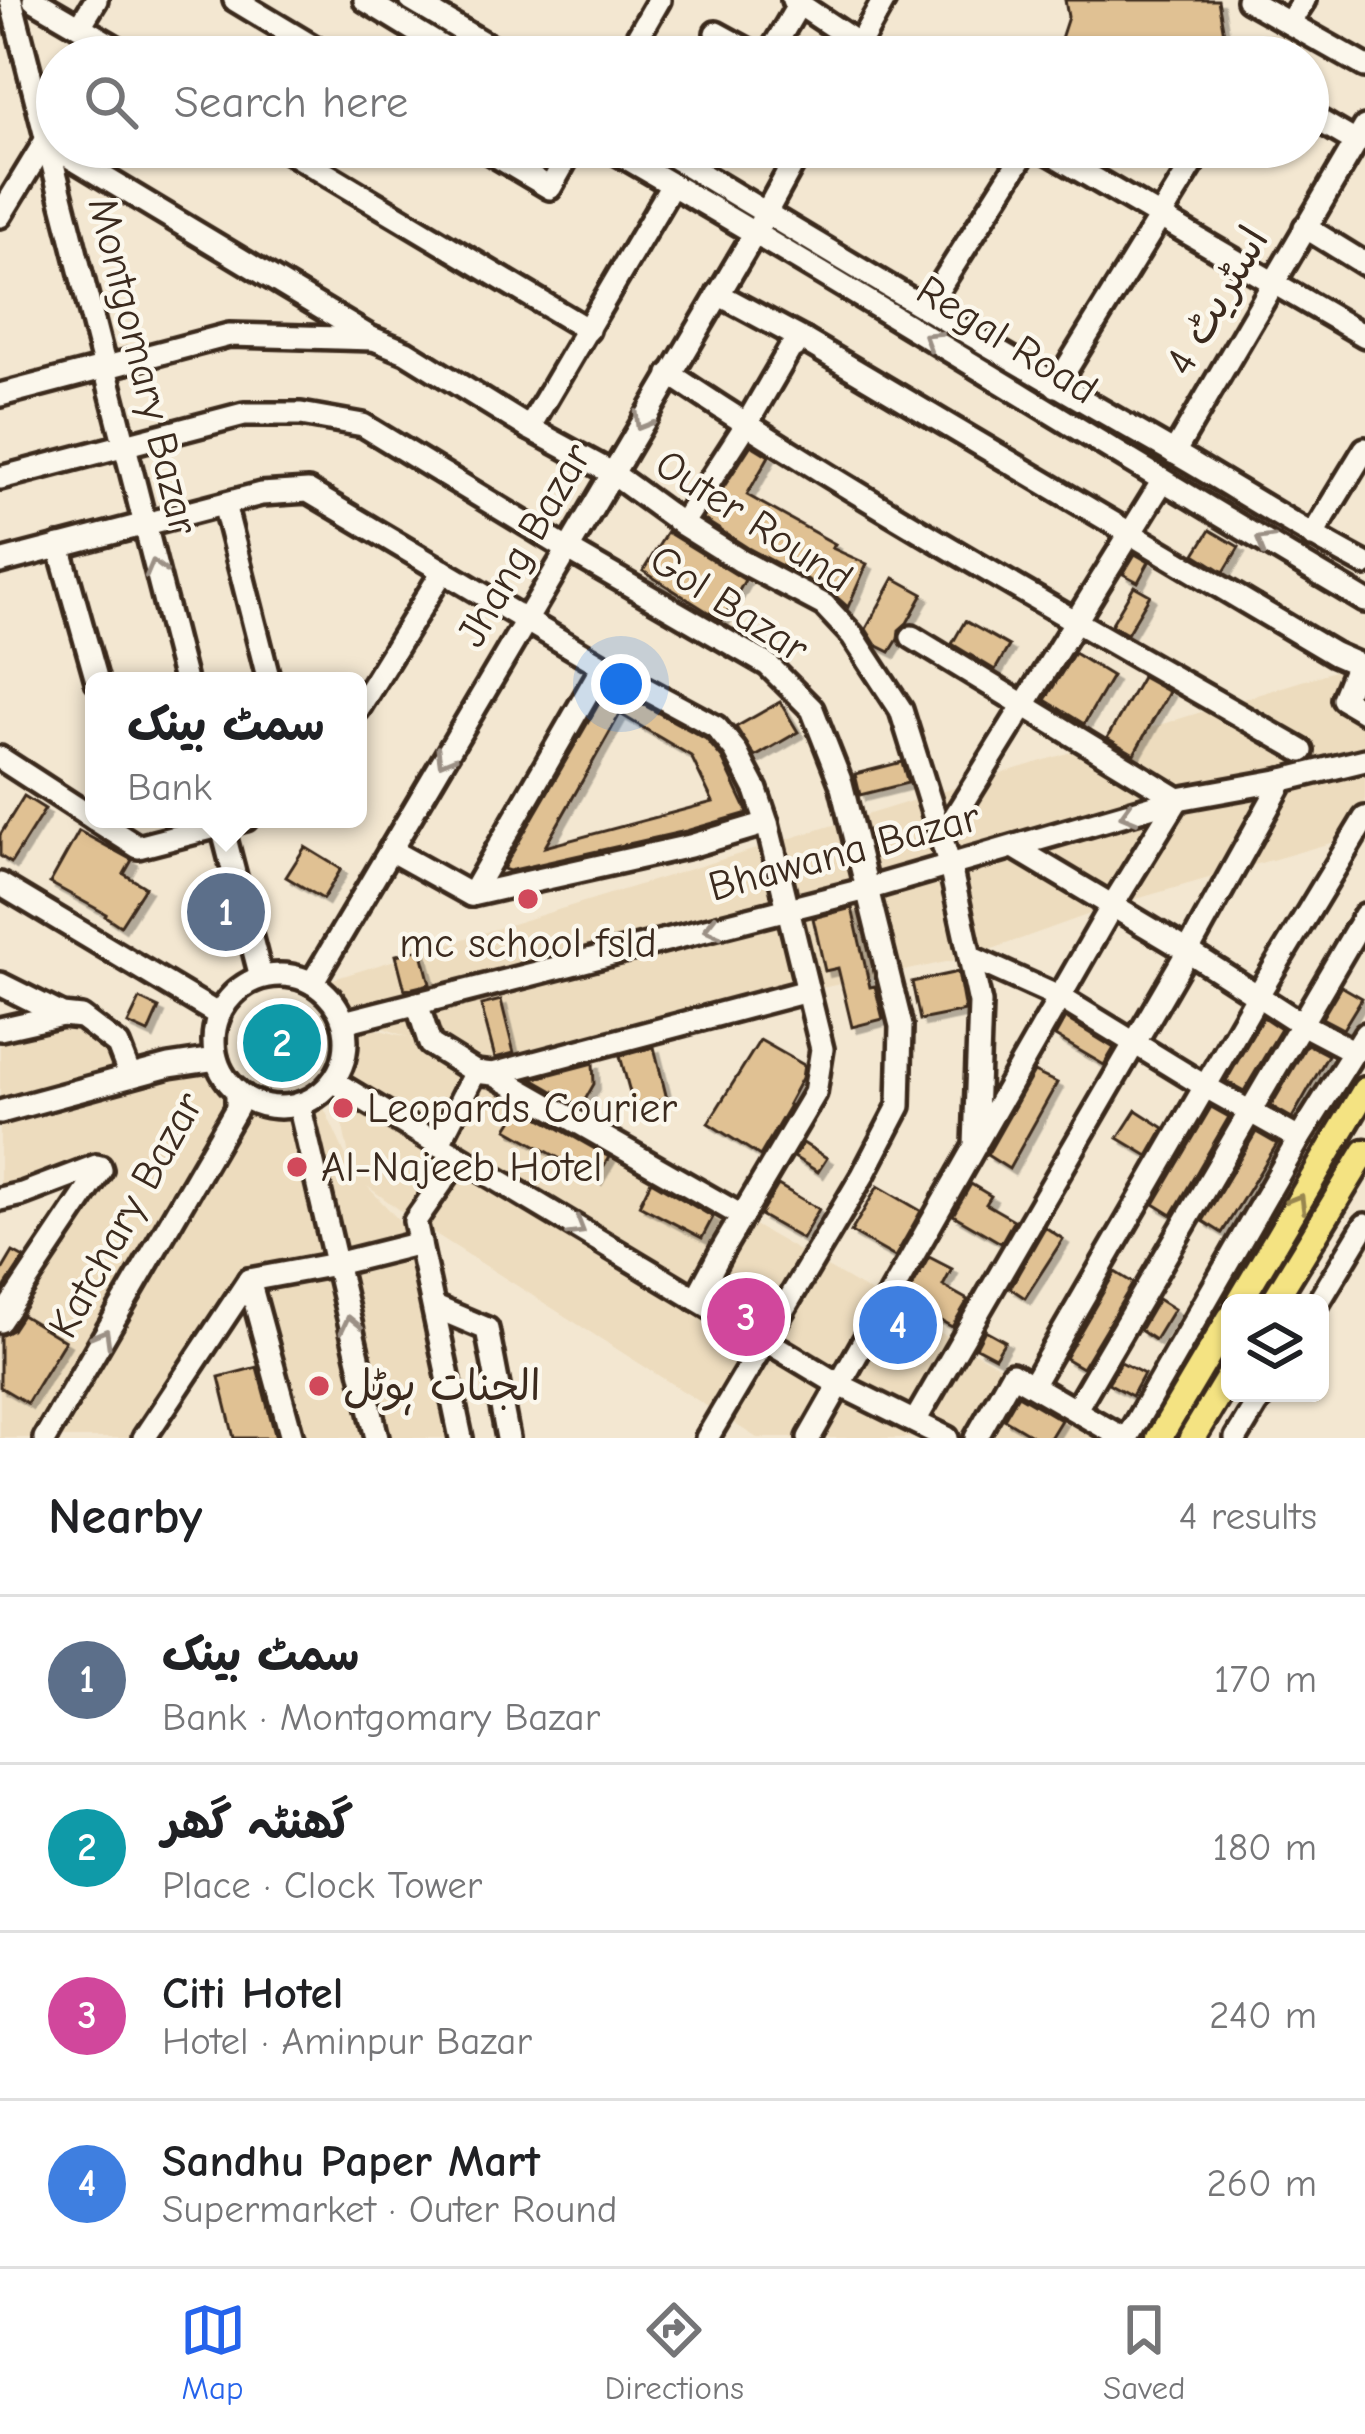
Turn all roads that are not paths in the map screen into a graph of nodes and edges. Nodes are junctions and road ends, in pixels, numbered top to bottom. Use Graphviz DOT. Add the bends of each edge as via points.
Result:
graph roads {
  1 [pos="11,0"];
  2 [pos="34,0"];
  3 [pos="96,0"];
  4 [pos="235,0"];
  5 [pos="365,0"];
  6 [pos="411,0"];
  7 [pos="659,0"];
  8 [pos="884,0"];
  9 [pos="1248,0"];
  10 [pos="1304,0"];
  11 [pos="796,2"];
  12 [pos="1289,23"];
  13 [pos="80,26"];
  14 [pos="716,33"];
  15 [pos="97,36"];
  16 [pos="295,36"];
  17 [pos="424,36"];
  18 [pos="472,36"];
  19 [pos="638,36"];
  20 [pos="722,36"];
  21 [pos="776,36"];
  22 [pos="838,36"];
  23 [pos="863,36"];
  24 [pos="1312,36"];
  25 [pos="1329,46"];
  26 [pos="1365,66"];
  27 [pos="36,104"];
  28 [pos="1329,122"];
  29 [pos="1361,134"];
  30 [pos="36,157"];
  31 [pos="52,168"];
  32 [pos="88,168"];
  33 [pos="316,168"];
  34 [pos="517,168"];
  35 [pos="561,168"];
  36 [pos="644,168"];
  37 [pos="686,168"];
  38 [pos="790,168"];
  39 [pos="1015,168"];
  40 [pos="1077,168"];
  41 [pos="1190,168"];
  42 [pos="673,184"];
  43 [pos="0,216"];
  44 [pos="1161,216"];
  45 [pos="760,222"];
  46 [pos="1306,227"];
  47 [pos="1362,257"];
  48 [pos="1273,284"];
  49 [pos="718,294"];
  50 [pos="927,307"];
  51 [pos="588,330"];
  52 [pos="1365,336"];
  53 [pos="374,339"];
  54 [pos="804,340"];
  55 [pos="104,369"];
  56 [pos="670,374"];
  57 [pos="1056,386"];
  58 [pos="0,395"];
  59 [pos="746,425"];
  60 [pos="529,428"];
  61 [pos="124,446"];
  62 [pos="1365,448"];
  63 [pos="1174,452"];
  64 [pos="612,473"];
  65 [pos="0,478"];
  66 [pos="1162,482"];
  67 [pos="224,504"];
  68 [pos="144,524"];
  69 [pos="682,524"];
  70 [pos="1130,532"];
  71 [pos="1312,536"];
  72 [pos="59,546"];
  73 [pos="567,549"];
  74 [pos="0,562"];
  75 [pos="1365,564"];
  76 [pos="442,571"];
  77 [pos="1365,601"];
  78 [pos="526,620"];
  79 [pos="1076,621"];
  80 [pos="912,637"];
  81 [pos="603,666"];
  82 [pos="94,672"];
  83 [pos="182,672"];
  84 [pos="266,672"];
  85 [pos="367,695"];
  86 [pos="1024,705"];
  87 [pos="1365,712"];
  88 [pos="1302,751"];
  89 [pos="0,758"];
  90 [pos="1365,760"];
  91 [pos="1283,780"];
  92 [pos="1178,800"];
  93 [pos="85,813"];
  94 [pos="1365,818"];
  95 [pos="767,823"];
  96 [pos="108,828"];
  97 [pos="133,828"];
  98 [pos="201,828"];
  99 [pos="223,828"];
  100 [pos="941,839"];
  101 [pos="138,847"];
  102 [pos="1014,847"];
  103 [pos="390,850"];
  104 [pos="950,866"];
  105 [pos="0,884"];
  106 [pos="867,889"];
  107 [pos="471,895"];
  108 [pos="1112,906"];
  109 [pos="786,910"];
  110 [pos="1365,914"];
  111 [pos="1188,951"];
  112 [pos="970,957"];
  113 [pos="261,977"];
  114 [pos="312,982"];
  115 [pos="0,984"];
  116 [pos="807,991"];
  117 [pos="1258,995"];
  118 [pos="1061,998"];
  119 [pos="418,1003"];
  120 [pos="62,1015"];
  121 [pos="219,1015"];
  122 [pos="344,1022"];
  123 [pos="1300,1023"];
  124 [pos="0,1029"];
  125 [pos="1134,1042"];
  126 [pos="1360,1043"];
  127 [pos="216,1059"];
  128 [pos="484,1073"];
  129 [pos="130,1076"];
  130 [pos="333,1081"];
  131 [pos="1206,1087"];
  132 [pos="1365,1090"];
  133 [pos="238,1091"];
  134 [pos="299,1104"];
  135 [pos="1249,1110"];
  136 [pos="0,1112"];
  137 [pos="1299,1138"];
  138 [pos="438,1144"];
  139 [pos="975,1146"];
  140 [pos="459,1158"];
  141 [pos="1362,1163"];
  142 [pos="0,1199"];
  143 [pos="742,1216"];
  144 [pos="1365,1225"];
  145 [pos="420,1243"];
  146 [pos="336,1264"];
  147 [pos="249,1280"];
  148 [pos="1244,1294"];
  149 [pos="1280,1294"];
  150 [pos="1323,1294"];
  151 [pos="697,1299"];
  152 [pos="435,1307"];
  153 [pos="0,1321"];
  154 [pos="1221,1333"];
  155 [pos="763,1340"];
  156 [pos="838,1384"];
  157 [pos="1033,1384"];
  158 [pos="1221,1394"];
  159 [pos="1258,1402"];
  160 [pos="1076,1409"];
  161 [pos="915,1421"];
  162 [pos="1201,1435"];
  163 [pos="45,1438"];
  164 [pos="144,1438"];
  165 [pos="292,1438"];
  166 [pos="377,1438"];
  167 [pos="461,1438"];
  168 [pos="508,1438"];
  169 [pos="707,1438"];
  170 [pos="809,1438"];
  171 [pos="947,1438"];
  172 [pos="976,1438"];
  173 [pos="1125,1438"];
  174 [pos="1159,1438"];
  175 [pos="1236,1438"];
  1 -- 27 [label="street, Montgomary Bazar"];
  2 -- 13 [label="street"];
  3 -- 13 [label="street"];
  4 -- 16 [label="street"];
  5 -- 17 [label="street"];
  6 -- 18 [label="street"];
  7 -- 19 [label="street"];
  8 -- 23 [label="street"];
  9 -- 12 [label="street"];
  10 -- 12 [label="street"];
  11 -- 21 [label="street"];
  11 -- 22 [label="street"];
  12 -- 24 [label="street"];
  13 -- 15 [label="street"];
  14 -- 20 [label="street"];
  25 -- 26 [label="street"];
  28 -- 29 [label="street"];
  29 -- 46 [label="street, اسٹریٹ 4"];
  30 -- 43 [label="street"];
  31 -- 55 [label="street, Montgomary Bazar"];
  32 -- 53 [label="street"];
  33 -- 51 [label="street"];
  34 -- 35 [label="street" via="550,188"];
  36 -- 42 [label="street, Regal Road"];
  37 -- 45 [label="street, Regal Road"];
  38 -- 45 [label="street, Jhang Bazar"];
  39 -- 50 [label="street"];
  40 -- 44 [label="street"];
  41 -- 44 [label="street"];
  42 -- 45 [label="street, Regal Road"];
  42 -- 51 [label="street"];
  44 -- 48 [label="street"];
  44 -- 57 [label="street"];
  45 -- 49 [label="street, Jhang Bazar"];
  45 -- 50 [label="street, Regal Road"];
  66 -- 45 [label="street, Regal Road, one-way"];
  46 -- 47 [label="street"];
  46 -- 48 [label="street, اسٹریٹ 4"];
  48 -- 52 [label="street"];
  48 -- 63 [label="street, اسٹریٹ 4"];
  49 -- 54 [label="street"];
  49 -- 56 [label="street, Jhang Bazar"];
  50 -- 57 [label="street, Regal Road"];
  51 -- 60 [label="street"];
  53 -- 55 [label="street, Outer Round" via="229,335"];
  53 -- 60 [label="street, Outer Round"];
  54 -- 59 [label="street" via="790,349"];
  54 -- 70 [label="street"];
  55 -- 58 [label="street, Outer Round"];
  55 -- 61 [label="street, Montgomary Bazar"];
  56 -- 59 [label="street"];
  56 -- 64 [label="street, Jhang Bazar, one-way"];
  57 -- 63 [label="street, Regal Road"];
  59 -- 69 [label="street"];
  59 -- 79 [label="street"];
  60 -- 64 [label="street, Outer Round"];
  61 -- 65 [label="street, Gol Bazar"];
  61 -- 68 [label="street, Montgomary Bazar"];
  61 -- 73 [label="street, Gol Bazar" via="244,414 363,425"];
  62 -- 71 [label="street"];
  63 -- 71 [label="street, Regal Road"];
  64 -- 69 [label="street, Outer Round"];
  64 -- 73 [label="street, Jhang Bazar"];
  66 -- 70 [label="street"];
  77 -- 66 [label="street, Regal Road, one-way"];
  67 -- 68 [label="street"];
  67 -- 76 [label="street" via="308,491"];
  67 -- 84 [label="street"];
  68 -- 72 [label="street"];
  83 -- 68 [label="street, Montgomary Bazar, one-way"];
  69 -- 100 [label="street, Outer Round" via="824,604 852,635 901,710"];
  70 -- 79 [label="street"];
  70 -- 87 [label="street" via="1357,664 1343,699"];
  71 -- 75 [label="street, Regal Road"];
  72 -- 74 [label="street"];
  72 -- 82 [label="street"];
  73 -- 78 [label="street, Jhang Bazar"];
  73 -- 106 [label="street, Gol Bazar" via="768,665 812,709 841,783"];
  76 -- 78 [label="street"];
  76 -- 85 [label="street"];
  78 -- 81 [label="street"];
  78 -- 103 [label="street, Jhang Bazar, one-way"];
  79 -- 86 [label="street"];
  79 -- 88 [label="street"];
  80 -- 86 [label="street"];
  81 -- 95 [label="street" via="716,727"];
  81 -- 107 [label="street"];
  86 -- 92 [label="street"];
  86 -- 100 [label="street"];
  89 -- 93 [label="street"];
  90 -- 91 [label="street, Bhawana Bazar"];
  91 -- 92 [label="street, Bhawana Bazar"];
  91 -- 111 [label="street"];
  92 -- 102 [label="street, Bhawana Bazar, one-way"];
  92 -- 108 [label="street"];
  94 -- 117 [label="street"];
  95 -- 107 [label="street"];
  95 -- 109 [label="street"];
  96 -- 101 [label="street"];
  97 -- 101 [label="street"];
  98 -- 101 [label="street"];
  99 -- 113 [label="street"];
  100 -- 104 [label="street, Outer Round"];
  102 -- 104 [label="street, Bhawana Bazar"];
  102 -- 108 [label="street"];
  103 -- 107 [label="street"];
  103 -- 114 [label="street, Jhang Bazar"];
  104 -- 106 [label="street, Bhawana Bazar"];
  104 -- 112 [label="street, Outer Round"];
  105 -- 121 [label="street"];
  106 -- 109 [label="street, Bhawana Bazar"];
  106 -- 155 [label="street, Gol Bazar" via="901,1026 899,1106"];
  108 -- 111 [label="street"];
  108 -- 118 [label="street"];
  109 -- 116 [label="street"];
  109 -- 119 [label="street, Bhawana Bazar, one-way"];
  110 -- 123 [label="street"];
  111 -- 117 [label="street"];
  111 -- 125 [label="street"];
  112 -- 118 [label="street"];
  112 -- 139 [label="street, Outer Round" via="980,1003"];
  113 -- 114 [label="street"];
  113 -- 121 [label="street" via="232,995"];
  114 -- 122 [label="street"];
  115 -- 120 [label="street"];
  116 -- 128 [label="street"];
  116 -- 143 [label="street" via="822,1049 815,1093"];
  117 -- 123 [label="street"];
  117 -- 131 [label="street"];
  118 -- 125 [label="street"];
  118 -- 139 [label="street"];
  119 -- 122 [label="street, Bhawana Bazar"];
  119 -- 128 [label="street" via="430,1044"];
  120 -- 124 [label="street"];
  120 -- 129 [label="street" via="81,1017 118,1045"];
  121 -- 127 [label="street"];
  122 -- 130 [label="street" via="347,1042"];
  123 -- 126 [label="street"];
  123 -- 135 [label="street"];
  125 -- 131 [label="street"];
  125 -- 161 [label="street"];
  126 -- 137 [label="street"];
  127 -- 129 [label="street"];
  127 -- 133 [label="street"];
  128 -- 138 [label="street"];
  128 -- 143 [label="street"];
  129 -- 136 [label="street"];
  130 -- 134 [label="street"];
  130 -- 138 [label="street"];
  131 -- 135 [label="street"];
  131 -- 157 [label="street"];
  148 -- 132 [label="main road, one-way"];
  133 -- 134 [label="street" via="277,1107"];
  163 -- 133 [label="street, Katchary Bazar, one-way" via="237,1108"];
  134 -- 146 [label="street"];
  135 -- 137 [label="street"];
  135 -- 160 [label="street"];
  137 -- 173 [label="street"];
  138 -- 140 [label="street"];
  139 -- 156 [label="street, Outer Round"];
  140 -- 145 [label="street" via="415,1221"];
  140 -- 151 [label="street, one-way"];
  141 -- 149 [label="main road"];
  142 -- 153 [label="street" via="101,1170"];
  143 -- 151 [label="street"];
  144 -- 150 [label="street"];
  145 -- 146 [label="street"];
  145 -- 152 [label="street"];
  146 -- 147 [label="street"];
  166 -- 146 [label="street, one-way"];
  147 -- 164 [label="street"];
  147 -- 165 [label="street"];
  151 -- 155 [label="street"];
  152 -- 167 [label="street"];
  152 -- 168 [label="street" via="487,1329"];
  154 -- 174 [label="main road"];
  155 -- 156 [label="street"];
  155 -- 169 [label="street, Gol Bazar"];
  156 -- 161 [label="street"];
  156 -- 170 [label="street, Outer Round"];
  157 -- 160 [label="street"];
  157 -- 172 [label="street" via="1012,1374"];
  158 -- 162 [label="main road"];
  159 -- 175 [label="street"];
  160 -- 173 [label="street"];
  161 -- 171 [label="street"];
}
